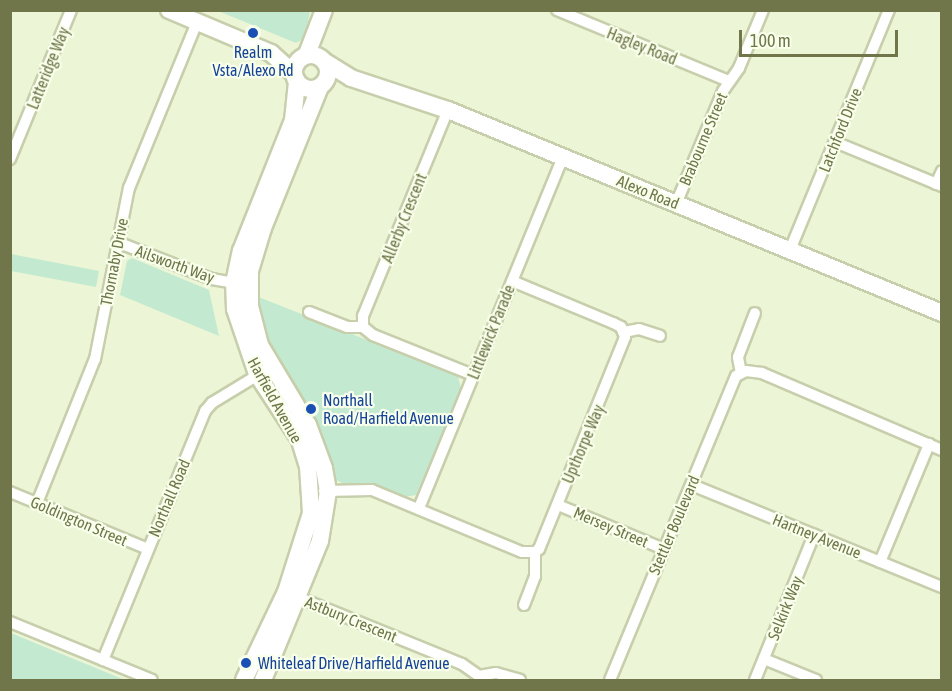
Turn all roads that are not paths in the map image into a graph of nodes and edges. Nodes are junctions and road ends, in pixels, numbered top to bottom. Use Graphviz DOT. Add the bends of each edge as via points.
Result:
graph roads {
  1 [pos="71,10"];
  2 [pos="169,10"];
  3 [pos="557,10"];
  4 [pos="763,10"];
  5 [pos="889,10"];
  6 [pos="323,16"];
  7 [pos="197,22"];
  8 [pos="272,53"];
  9 [pos="305,55"];
  10 [pos="325,61"];
  11 [pos="295,78"];
  12 [pos="351,78"];
  13 [pos="728,81"];
  14 [pos="322,85"];
  15 [pos="448,110"];
  16 [pos="835,142"];
  17 [pos="563,157"];
  18 [pos="10,159"];
  19 [pos="942,171"];
  20 [pos="939,185"];
  21 [pos="676,204"];
  22 [pos="117,242"];
  23 [pos="790,250"];
  24 [pos="512,281"];
  25 [pos="234,283"];
  26 [pos="309,312"];
  27 [pos="942,313"];
  28 [pos="755,314"];
  29 [pos="363,327"];
  30 [pos="624,332"];
  31 [pos="660,336"];
  32 [pos="264,370"];
  33 [pos="741,373"];
  34 [pos="474,375"];
  35 [pos="929,444"];
  36 [pos="942,450"];
  37 [pos="692,485"];
  38 [pos="319,491"];
  39 [pos="10,492"];
  40 [pos="37,503"];
  41 [pos="558,505"];
  42 [pos="419,508"];
  43 [pos="814,535"];
  44 [pos="148,549"];
  45 [pos="663,549"];
  46 [pos="535,552"];
  47 [pos="880,562"];
  48 [pos="942,587"];
  49 [pos="293,595"];
  50 [pos="524,604"];
  51 [pos="10,622"];
  52 [pos="764,659"];
  53 [pos="103,660"];
  54 [pos="480,678"];
  55 [pos="152,681"];
  56 [pos="244,681"];
  57 [pos="263,681"];
  58 [pos="519,681"];
  59 [pos="610,681"];
  60 [pos="755,681"];
  61 [pos="816,681"];
  1 -- 18 [label="street, Latteridge Way"];
  2 -- 7 [label="street"];
  3 -- 13 [label="street, Hagley Road"];
  4 -- 13 [label="street, Brabourne Street" via="739,68"];
  5 -- 16 [label="street, Latchford Drive"];
  6 -- 9 [label="street"];
  6 -- 10 [label="street"];
  7 -- 8 [label="street"];
  7 -- 22 [label="street, Thornaby Drive" via="129,188"];
  8 -- 9 [label="street"];
  8 -- 11 [label="street"];
  9 -- 10 [label="street"];
  9 -- 11 [label="street" via="296,63"];
  10 -- 12 [label="street, Alexo Road"];
  10 -- 14 [label="street"];
  11 -- 14 [label="street" via="309,89"];
  11 -- 25 [label="street, Harfield Avenue" via="293,120 246,233"];
  12 -- 14 [label="street, Alexo Road"];
  12 -- 15 [label="street, Alexo Road"];
  13 -- 21 [label="street, Brabourne Street"];
  14 -- 32 [label="street, Harfield Avenue" via="263,228 250,271 255,330"];
  15 -- 17 [label="street, Alexo Road"];
  15 -- 29 [label="street, Allerby Crescent" via="363,316"];
  16 -- 20 [label="street"];
  16 -- 23 [label="street, Latchford Drive"];
  17 -- 21 [label="street, Alexo Road"];
  17 -- 24 [label="street, Littlewick Parade"];
  19 -- 20 [label="street"];
  21 -- 23 [label="street, Alexo Road"];
  22 -- 25 [label="street, Ailsworth Way" via="212,279"];
  22 -- 40 [label="street, Thornaby Drive" via="95,359"];
  23 -- 27 [label="street, Alexo Road"];
  24 -- 30 [label="street" via="613,323"];
  24 -- 34 [label="street, Littlewick Parade"];
  25 -- 32 [label="street, Harfield Avenue" via="243,339"];
  26 -- 29 [label="street" via="347,327"];
  28 -- 33 [label="street, Stettler Boulevard" via="738,357"];
  29 -- 34 [label="street" via="373,335"];
  30 -- 31 [label="street" via="639,329"];
  30 -- 41 [label="street, Upthorpe Way" via="624,344"];
  32 -- 38 [label="street, Harfield Avenue" via="317,444"];
  32 -- 44 [label="street, Northall Road" via="206,411"];
  33 -- 35 [label="street" via="762,374"];
  33 -- 37 [label="street, Stettler Boulevard" via="734,380"];
  34 -- 42 [label="street, Littlewick Parade"];
  35 -- 36 [label="street"];
  35 -- 47 [label="street"];
  37 -- 43 [label="street, Hartney Avenue"];
  37 -- 45 [label="street, Stettler Boulevard"];
  38 -- 42 [label="street" via="363,488"];
  38 -- 49 [label="street, Harfield Avenue" via="323,529"];
  39 -- 40 [label="street, Goldington Street"];
  40 -- 44 [label="street, Goldington Street"];
  41 -- 45 [label="street, Mersey Street"];
  41 -- 46 [label="street, Upthorpe Way"];
  42 -- 46 [label="street" via="522,552"];
  43 -- 47 [label="street, Hartney Avenue"];
  43 -- 52 [label="street, Selkirk Way"];
  44 -- 53 [label="street, Northall Road"];
  45 -- 59 [label="street, Stettler Boulevard"];
  46 -- 50 [label="street, Upthorpe Way" via="536,576"];
  47 -- 48 [label="street, Hartney Avenue"];
  49 -- 54 [label="street, Astbury Crescent" via="462,664"];
  49 -- 56 [label="street, Harfield Avenue"];
  49 -- 57 [label="street, Harfield Avenue"];
  51 -- 53 [label="street"];
  52 -- 60 [label="street, Selkirk Way"];
  52 -- 61 [label="street"];
  53 -- 55 [label="street"];
  54 -- 58 [label="street, Astbury Crescent" via="496,673"];
}
